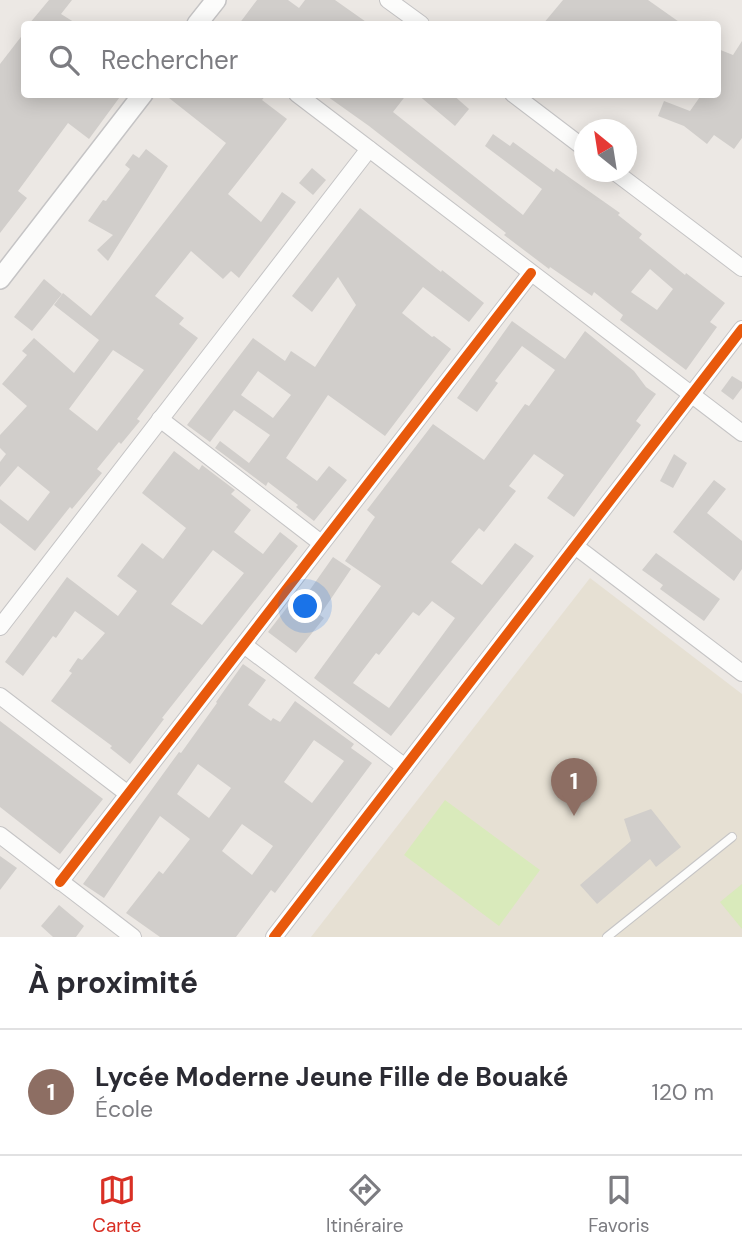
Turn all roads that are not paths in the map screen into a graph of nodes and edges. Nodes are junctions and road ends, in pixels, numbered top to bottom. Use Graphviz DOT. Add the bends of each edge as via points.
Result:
graph roads {
  1 [pos="216,0"];
  2 [pos="388,0"];
  3 [pos="202,21"];
  4 [pos="417,21"];
  5 [pos="140,98"];
  6 [pos="302,98"];
  7 [pos="518,98"];
  8 [pos="574,140"];
  9 [pos="369,149"];
  10 [pos="628,182"];
  11 [pos="742,268"];
  12 [pos="531,274"];
  13 [pos="0,279"];
  14 [pos="742,329"];
  15 [pos="692,395"];
  16 [pos="160,419"];
  17 [pos="742,433"];
  18 [pos="321,543"];
  19 [pos="575,546"];
  20 [pos="0,627"];
  21 [pos="244,645"];
  22 [pos="742,673"];
  23 [pos="0,696"];
  24 [pos="405,767"];
  25 [pos="128,794"];
  26 [pos="0,835"];
  27 [pos="732,837"];
  28 [pos="60,882"];
  29 [pos="133,937"];
  30 [pos="274,937"];
  31 [pos="607,937"];
  1 -- 3 [label="street"];
  2 -- 4 [label="street"];
  5 -- 13 [label="street"];
  6 -- 9 [label="street"];
  7 -- 8 [label="street"];
  9 -- 12 [label="street"];
  9 -- 16 [label="street"];
  10 -- 11 [label="street"];
  12 -- 15 [label="street"];
  12 -- 18 [label="street"];
  14 -- 15 [label="street"];
  15 -- 17 [label="street"];
  15 -- 19 [label="street"];
  16 -- 18 [label="street"];
  16 -- 20 [label="street"];
  18 -- 21 [label="street"];
  19 -- 22 [label="street"];
  19 -- 24 [label="street"];
  21 -- 24 [label="street"];
  21 -- 25 [label="street"];
  23 -- 25 [label="street"];
  24 -- 30 [label="street"];
  25 -- 28 [label="street"];
  26 -- 28 [label="street"];
  27 -- 31 [label="lane"];
  28 -- 29 [label="street"];
}
